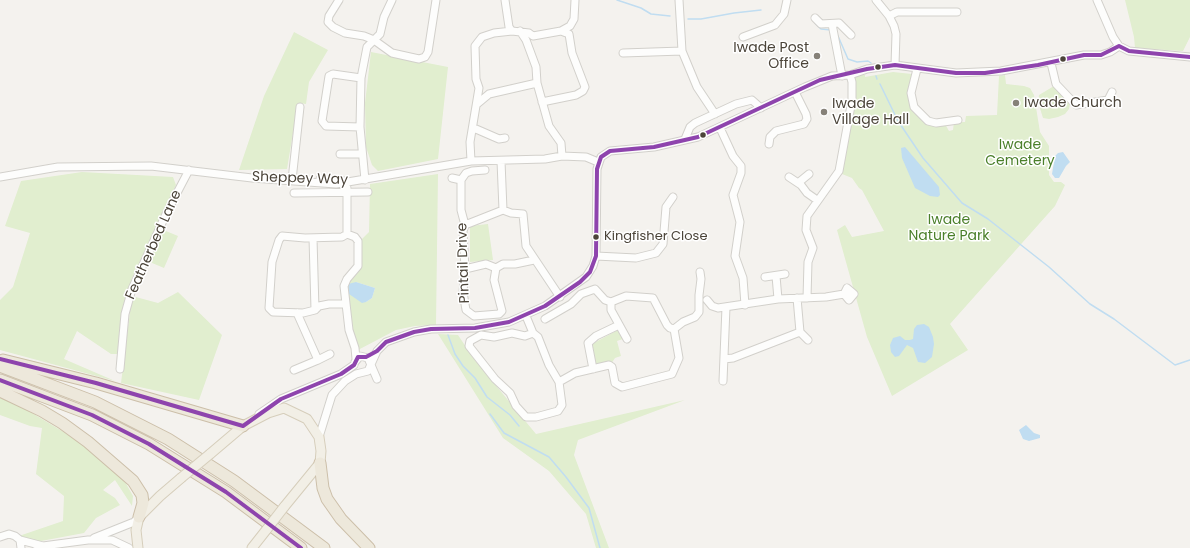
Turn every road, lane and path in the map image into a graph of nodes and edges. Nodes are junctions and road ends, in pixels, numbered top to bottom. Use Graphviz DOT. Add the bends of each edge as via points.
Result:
graph roads {
  1 [pos="339,0"];
  2 [pos="392,0"];
  3 [pos="436,0"];
  4 [pos="505,0"];
  5 [pos="575,0"];
  6 [pos="679,0"];
  7 [pos="786,0"];
  8 [pos="876,0"];
  9 [pos="1097,0"];
  10 [pos="957,12"];
  11 [pos="889,16"];
  12 [pos="815,18"];
  13 [pos="833,29"];
  14 [pos="516,31"];
  15 [pos="562,31"];
  16 [pos="851,35"];
  17 [pos="743,37"];
  18 [pos="374,40"];
  19 [pos="1119,46"];
  20 [pos="682,51"];
  21 [pos="624,53"];
  22 [pos="1190,57"];
  23 [pos="1051,63"];
  24 [pos="895,65"];
  25 [pos="917,69"];
  26 [pos="846,75"];
  27 [pos="360,78"];
  28 [pos="537,83"];
  29 [pos="479,88"];
  30 [pos="795,92"];
  31 [pos="1112,92"];
  32 [pos="489,94"];
  33 [pos="542,102"];
  34 [pos="477,104"];
  35 [pos="300,107"];
  36 [pos="761,108"];
  37 [pos="715,114"];
  38 [pos="958,120"];
  39 [pos="360,127"];
  40 [pos="720,128"];
  41 [pos="473,130"];
  42 [pos="505,138"];
  43 [pos="685,139"];
  44 [pos="769,144"];
  45 [pos="340,154"];
  46 [pos="362,154"];
  47 [pos="562,156"];
  48 [pos="470,161"];
  49 [pos="501,161"];
  50 [pos="598,162"];
  51 [pos="189,170"];
  52 [pos="485,170"];
  53 [pos="809,174"];
  54 [pos="0,177"];
  55 [pos="789,177"];
  56 [pos="452,178"];
  57 [pos="292,180"];
  58 [pos="365,180"];
  59 [pos="461,180"];
  60 [pos="348,182"];
  61 [pos="798,183"];
  62 [pos="347,192"];
  63 [pos="368,192"];
  64 [pos="294,193"];
  65 [pos="670,199"];
  66 [pos="817,200"];
  67 [pos="503,210"];
  68 [pos="465,225"];
  69 [pos="347,234"];
  70 [pos="313,238"];
  71 [pos="596,256"];
  72 [pos="534,260"];
  73 [pos="496,268"];
  74 [pos="465,269"];
  75 [pos="700,272"];
  76 [pos="785,274"];
  77 [pos="776,276"];
  78 [pos="766,277"];
  79 [pos="844,294"];
  80 [pos="560,297"];
  81 [pos="797,298"];
  82 [pos="807,298"];
  83 [pos="778,299"];
  84 [pos="707,300"];
  85 [pos="611,302"];
  86 [pos="345,304"];
  87 [pos="745,305"];
  88 [pos="726,307"];
  89 [pos="315,310"];
  90 [pos="297,313"];
  91 [pos="526,316"];
  92 [pos="545,319"];
  93 [pos="619,325"];
  94 [pos="674,329"];
  95 [pos="800,332"];
  96 [pos="533,334"];
  97 [pos="627,339"];
  98 [pos="808,340"];
  99 [pos="354,345"];
  100 [pos="377,351"];
  101 [pos="330,354"];
  102 [pos="365,356"];
  103 [pos="0,359"];
  104 [pos="724,359"];
  105 [pos="318,360"];
  106 [pos="355,362"];
  107 [pos="0,366"];
  108 [pos="371,366"];
  109 [pos="120,369"];
  110 [pos="593,369"];
  111 [pos="294,370"];
  112 [pos="362,373"];
  113 [pos="0,380"];
  114 [pos="723,381"];
  115 [pos="559,382"];
  116 [pos="0,391"];
  117 [pos="243,426"];
  118 [pos="319,437"];
  119 [pos="320,463"];
  120 [pos="139,517"];
  121 [pos="0,537"];
  122 [pos="20,540"];
  123 [pos="88,540"];
  124 [pos="40,547"];
  125 [pos="22,548"];
  126 [pos="130,548"];
  127 [pos="138,548"];
  128 [pos="252,548"];
  129 [pos="301,548"];
  130 [pos="324,548"];
  131 [pos="369,548"];
  1 -- 18 [label="street" via="328,22 345,33"];
  2 -- 18 [label="street" via="380,34"];
  3 -- 18 [label="street" via="431,38 425,57 419,59 392,53"];
  4 -- 14 [label="street" via="509,27"];
  5 -- 15 [label="street" via="574,18 570,26"];
  6 -- 20 [label="street"];
  7 -- 17 [label="street" via="784,14 775,25"];
  8 -- 11 [label="street"];
  9 -- 19 [label="street"];
  10 -- 11 [label="street" via="897,12"];
  11 -- 24 [label="street" via="896,34"];
  12 -- 13 [label="street"];
  13 -- 16 [label="street" via="839,23"];
  13 -- 26 [label="street"];
  14 -- 15 [label="street" via="533,36"];
  14 -- 28 [label="street" via="526,40 536,67"];
  14 -- 29 [label="street" via="482,37 475,46 476,79"];
  15 -- 33 [label="street" via="569,34 572,53 585,87 576,95"];
  18 -- 27 [label="street" via="367,46"];
  19 -- 22 [label="street" via="1129,51"];
  19 -- 23 [label="street" via="1101,55 1084,55"];
  20 -- 21 [label="street"];
  20 -- 37 [label="street" via="696,87"];
  23 -- 25 [label="street" via="985,73"];
  23 -- 31 [label="street" via="1056,84 1076,105 1111,102"];
  24 -- 25 [label="street"];
  24 -- 26 [label="street"];
  25 -- 38 [label="street" via="911,93 914,107 928,121"];
  26 -- 30 [label="street" via="826,78"];
  26 -- 66 [label="street" via="852,82 852,100 839,171"];
  27 -- 39 [label="street"];
  27 -- 39 [label="street" via="333,74 329,76 322,121 326,126"];
  28 -- 32 [label="street"];
  28 -- 33 [label="street"];
  29 -- 32 [label="street"];
  29 -- 34 [label="street"];
  30 -- 36 [label="street"];
  30 -- 44 [label="street" via="807,119 804,124 776,131 770,137"];
  32 -- 34 [label="street"];
  33 -- 47 [label="street" via="549,126 561,143"];
  34 -- 41 [label="street"];
  35 -- 57 [label="street" via="292,146"];
  36 -- 37 [label="street" via="752,100 745,100"];
  36 -- 40 [label="street"];
  37 -- 43 [label="street" via="690,127"];
  39 -- 46 [label="street"];
  40 -- 43 [label="street"];
  40 -- 87 [label="street" via="733,156 741,166 742,173 733,195 740,222 734,234 735,256 743,278"];
  41 -- 42 [label="street" via="499,139"];
  41 -- 48 [label="street"];
  43 -- 50 [label="street" via="654,147 610,151"];
  45 -- 46 [label="street"];
  46 -- 58 [label="street"];
  47 -- 49 [label="street, Sheppey Way"];
  47 -- 50 [label="street, Sheppey Way" via="586,157"];
  48 -- 49 [label="street, Sheppey Way"];
  48 -- 58 [label="street, Sheppey Way"];
  49 -- 67 [label="street"];
  50 -- 71 [label="street"];
  51 -- 54 [label="street, Sheppey Way" via="151,166 65,167 38,169"];
  51 -- 57 [label="street, Sheppey Way"];
  51 -- 109 [label="street, Featherbed Lane" via="132,289 125,314"];
  52 -- 59 [label="street" via="466,173"];
  53 -- 61 [label="street"];
  55 -- 61 [label="street"];
  56 -- 59 [label="street"];
  57 -- 60 [label="street, Sheppey Way" via="329,178"];
  58 -- 60 [label="street, Sheppey Way"];
  59 -- 68 [label="street, Pintail Drive" via="461,210"];
  60 -- 62 [label="street"];
  61 -- 66 [label="street"];
  62 -- 63 [label="street"];
  62 -- 64 [label="street"];
  62 -- 69 [label="street"];
  65 -- 71 [label="street" via="665,213 663,244 656,253 636,258"];
  66 -- 82 [label="street" via="806,221 806,230 812,245 808,262"];
  67 -- 68 [label="street"];
  67 -- 72 [label="street" via="523,214 526,246"];
  68 -- 74 [label="street, Pintail Drive"];
  69 -- 70 [label="street" via="342,237"];
  69 -- 86 [label="street" via="358,241 358,266 344,286"];
  70 -- 89 [label="street"];
  70 -- 90 [label="street" via="282,236 272,262 269,308 273,312"];
  71 -- 80 [label="street" via="586,277"];
  72 -- 73 [label="street" via="503,264"];
  72 -- 80 [label="street" via="540,265"];
  73 -- 74 [label="street" via="486,264"];
  73 -- 74 [label="street, Pintail Drive" via="494,280 502,311 499,314 474,316 468,312 465,305"];
  75 -- 94 [label="street" via="702,279 699,312"];
  76 -- 77 [label="street"];
  77 -- 78 [label="street"];
  77 -- 83 [label="street"];
  79 -- 82 [label="street"];
  80 -- 91 [label="street"];
  81 -- 82 [label="street"];
  81 -- 83 [label="street"];
  81 -- 95 [label="street"];
  83 -- 87 [label="street"];
  84 -- 88 [label="street" via="712,306"];
  85 -- 92 [label="street" via="605,300 595,288 581,294 571,304"];
  85 -- 93 [label="street" via="611,310"];
  85 -- 94 [label="street" via="626,296 653,298 667,326"];
  86 -- 89 [label="street" via="319,306"];
  86 -- 99 [label="street"];
  87 -- 88 [label="street"];
  88 -- 104 [label="street"];
  89 -- 90 [label="street"];
  90 -- 105 [label="street"];
  91 -- 96 [label="street"];
  91 -- 100 [label="street" via="494,326 414,332 386,342"];
  93 -- 97 [label="street"];
  93 -- 110 [label="street" via="596,336 588,343"];
  94 -- 110 [label="street" via="680,358 672,374 622,387 614,383 612,367 609,365"];
  95 -- 98 [label="street"];
  95 -- 104 [label="street" via="733,358"];
  96 -- 115 [label="street" via="538,337"];
  96 -- 115 [label="street" via="481,335 470,341 469,346 495,379 510,393 516,406 526,417 558,411 562,405"];
  99 -- 102 [label="street"];
  99 -- 106 [label="street"];
  100 -- 102 [label="street"];
  100 -- 108 [label="street"];
  101 -- 105 [label="street"];
  102 -- 106 [label="street"];
  102 -- 108 [label="street" via="370,360"];
  103 -- 117 [label="highway" via="96,383"];
  104 -- 114 [label="street"];
  105 -- 111 [label="street"];
  106 -- 112 [label="street" via="355,370"];
  106 -- 117 [label="street" via="341,374 281,398"];
  107 -- 130 [label="highway" via="95,402 168,439 234,481"];
  108 -- 112 [label="street" via="368,371"];
  108 -- 112 [label="street" via="377,379"];
  110 -- 115 [label="street" via="575,373"];
  112 -- 118 [label="street" via="345,381 332,395"];
  113 -- 129 [label="highway" via="92,415 143,441 226,492"];
  116 -- 120 [label="highway" via="62,423 133,481 142,495"];
  117 -- 118 [label="main road" via="284,408 307,419"];
  117 -- 120 [label="main road, bridge"];
  118 -- 119 [label="main road"];
  119 -- 128 [label="main road, bridge"];
  119 -- 131 [label="highway" via="327,500"];
  120 -- 123 [label="street" via="134,522"];
  120 -- 127 [label="main road" via="136,530"];
  121 -- 122 [label="street" via="12,534"];
  122 -- 124 [label="street"];
  122 -- 125 [label="street"];
  123 -- 124 [label="street"];
  123 -- 126 [label="street" via="112,540"];
}
